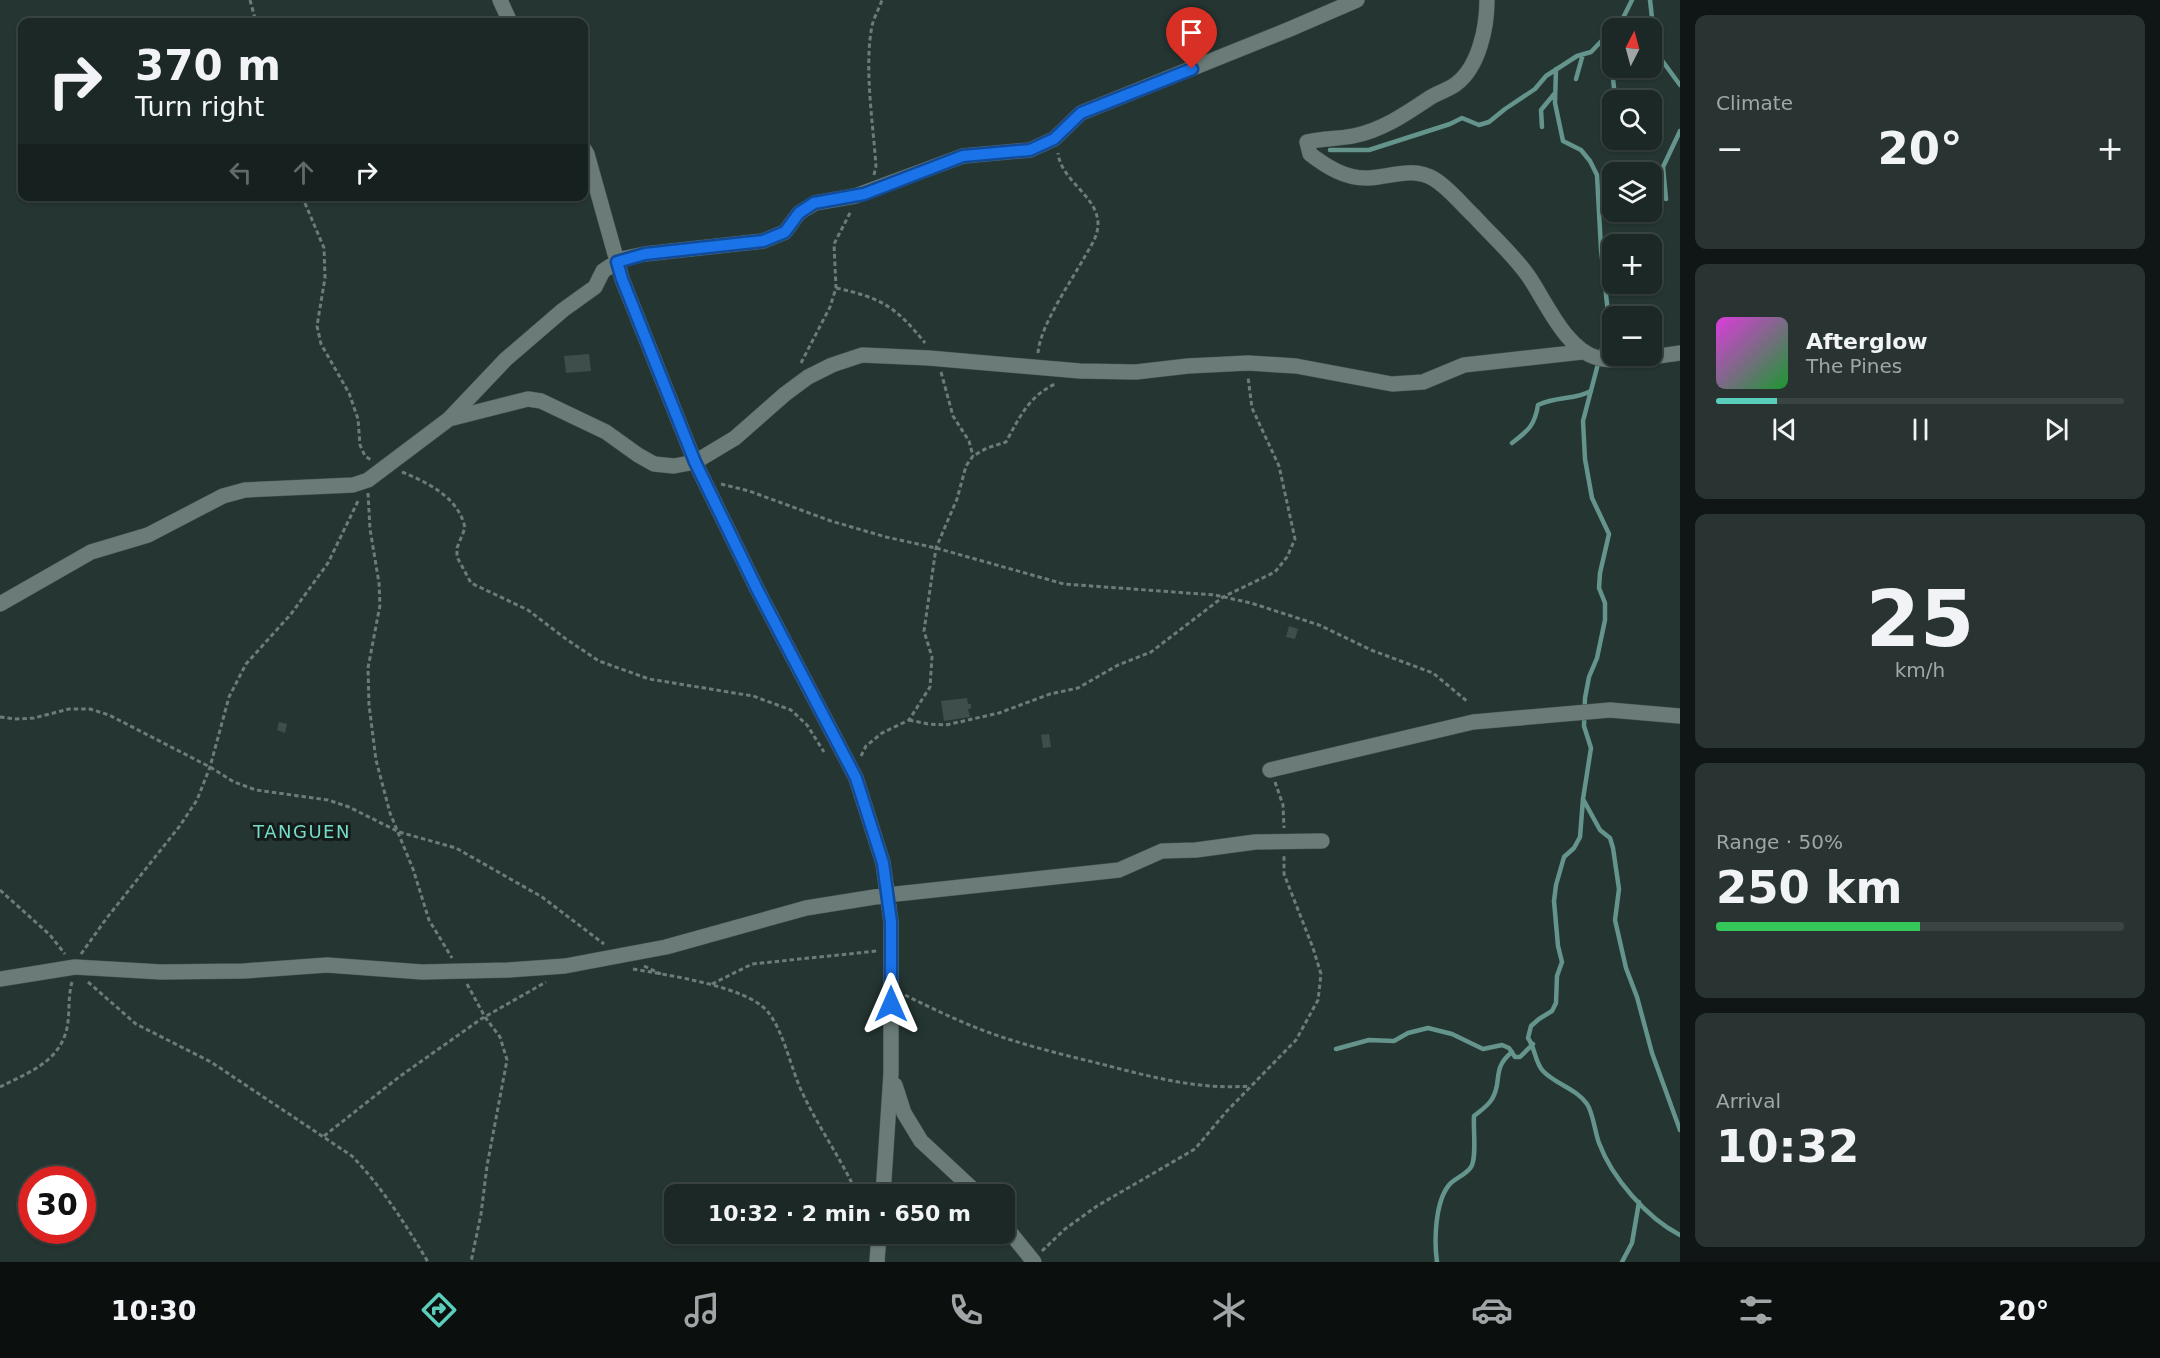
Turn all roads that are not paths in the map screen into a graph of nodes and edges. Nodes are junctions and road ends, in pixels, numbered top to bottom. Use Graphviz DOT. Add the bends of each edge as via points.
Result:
graph roads {
  1 [pos="500,0"];
  2 [pos="1357,0"];
  3 [pos="1487,0"];
  4 [pos="508,18"];
  5 [pos="588,158"];
  6 [pos="617,262"];
  7 [pos="1582,352"];
  8 [pos="1680,353"];
  9 [pos="449,419"];
  10 [pos="695,462"];
  11 [pos="0,604"];
  12 [pos="1680,716"];
  13 [pos="1270,770"];
  14 [pos="1322,841"];
  15 [pos="887,895"];
  16 [pos="0,979"];
  17 [pos="891,1073"];
  18 [pos="884,1184"];
  19 [pos="967,1184"];
  20 [pos="1015,1238"];
  21 [pos="878,1244"];
  22 [pos="1033,1261"];
  23 [pos="877,1262"];
  1 -- 4 [label="street"];
  2 -- 6 [label="street" via="1081,113 1054,139 1030,150 963,156 864,194 814,203 799,213 785,232 763,241 645,254"];
  3 -- 7 [label="street" via="1487,16 1476,55 1457,84 1391,123 1354,136 1307,142 1310,154 1343,174 1366,178 1417,171 1433,178 1507,250"];
  5 -- 6 [label="street"];
  6 -- 9 [label="street" via="603,271 595,287 506,359"];
  6 -- 10 [label="street"];
  7 -- 8 [label="street" via="1615,360"];
  7 -- 10 [label="street" via="1464,365 1423,382 1392,384 1296,366 1248,363 1136,372 1080,371 862,355 808,377 735,438"];
  9 -- 10 [label="street" via="528,399 541,401 606,432 654,464"];
  9 -- 11 [label="street" via="368,480 353,486 245,490 223,496 148,535 91,552"];
  10 -- 15 [label="street" via="856,778 883,863"];
  12 -- 13 [label="street" via="1610,710 1473,722"];
  14 -- 15 [label="street" via="1255,842 1162,851 1119,870"];
  15 -- 16 [label="street" via="806,908 666,946 565,966 422,972 327,965 161,972 75,967"];
  15 -- 17 [label="street" via="891,922"];
  17 -- 18 [label="street"];
  17 -- 19 [label="street" via="904,1113 921,1141"];
  20 -- 22 [label="street"];
  21 -- 23 [label="street"];
}
